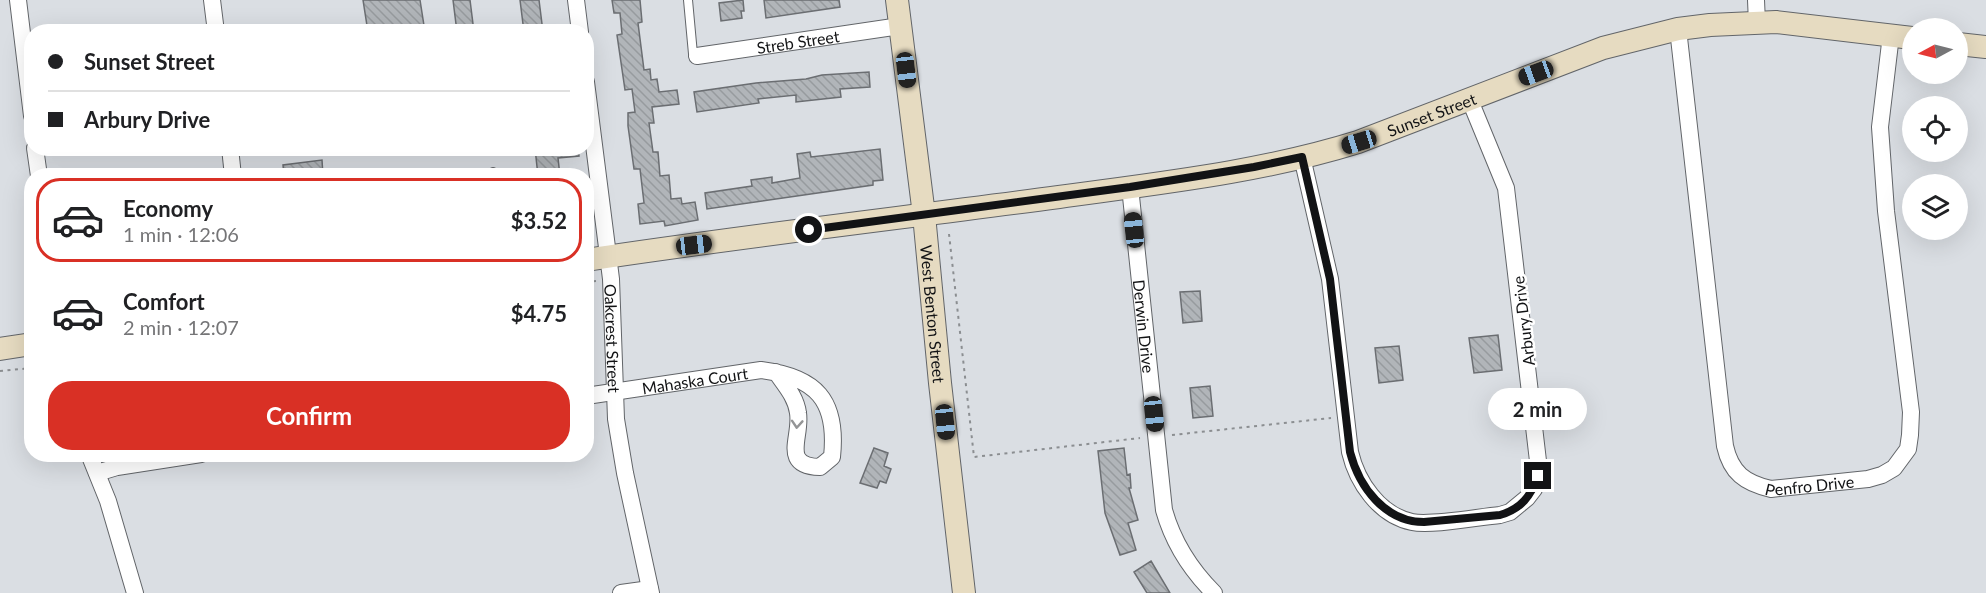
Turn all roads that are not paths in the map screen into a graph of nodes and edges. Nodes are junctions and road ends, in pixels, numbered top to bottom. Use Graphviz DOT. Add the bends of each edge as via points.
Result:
graph roads {
  1 [pos="18,0"];
  2 [pos="213,0"];
  3 [pos="576,0"];
  4 [pos="688,0"];
  5 [pos="897,0"];
  6 [pos="1755,0"];
  7 [pos="1757,23"];
  8 [pos="215,24"];
  9 [pos="579,24"];
  10 [pos="900,26"];
  11 [pos="1678,29"];
  12 [pos="1902,36"];
  13 [pos="1968,45"];
  14 [pos="1986,47"];
  15 [pos="24,50"];
  16 [pos="697,56"];
  17 [pos="1469,98"];
  18 [pos="1302,157"];
  19 [pos="1130,187"];
  20 [pos="594,199"];
  21 [pos="924,215"];
  22 [pos="598,258"];
  23 [pos="24,345"];
  24 [pos="0,349"];
  25 [pos="776,372"];
  26 [pos="613,392"];
  27 [pos="594,395"];
  28 [pos="92,462"];
  29 [pos="149,462"];
  30 [pos="97,473"];
  31 [pos="650,591"];
  32 [pos="135,593"];
  33 [pos="621,593"];
  34 [pos="964,593"];
  35 [pos="1214,593"];
  1 -- 15 [label="street"];
  2 -- 8 [label="street"];
  3 -- 9 [label="street"];
  4 -- 16 [label="lane" via="693,54"];
  5 -- 10 [label="street, West Benton Street"];
  6 -- 7 [label="street"];
  7 -- 11 [label="street, Sunset Street"];
  7 -- 12 [label="street, Sunset Street"];
  10 -- 16 [label="street, Streb Street"];
  10 -- 21 [label="street, West Benton Street"];
  11 -- 12 [label="street, Penfro Drive" via="1725,446 1735,471 1745,480 1771,489 1882,476 1894,468 1908,449 1911,412 1887,222 1880,127"];
  11 -- 17 [label="street, Sunset Street" via="1603,48"];
  13 -- 14 [label="street"];
  17 -- 18 [label="street, Sunset Street" via="1359,142"];
  17 -- 18 [label="street, Arbury Drive" via="1506,188 1535,428 1538,476 1527,498 1510,512 1413,522 1387,510 1362,483 1350,452 1330,279"];
  18 -- 19 [label="street, Sunset Street"];
  19 -- 21 [label="street, Sunset Street"];
  19 -- 35 [label="street, Derwin Drive" via="1164,510 1178,548"];
  20 -- 22 [label="street, Oakcrest Street"];
  21 -- 22 [label="street, Sunset Street"];
  21 -- 34 [label="street, West Benton Street"];
  22 -- 26 [label="street, Oakcrest Street" via="612,302"];
  23 -- 24 [label="street"];
  25 -- 25 [label="street, Mahaska Court, one-way" via="796,403 796,456 802,464 820,467 832,457 831,422 825,404 804,381"];
  25 -- 26 [label="street, Mahaska Court" via="761,370"];
  26 -- 27 [label="street, Mahaska Court"];
  26 -- 31 [label="street, Oakcrest Street"];
  28 -- 30 [label="street"];
  29 -- 30 [label="street"];
  30 -- 32 [label="street"];
  31 -- 33 [label="street"];
}
